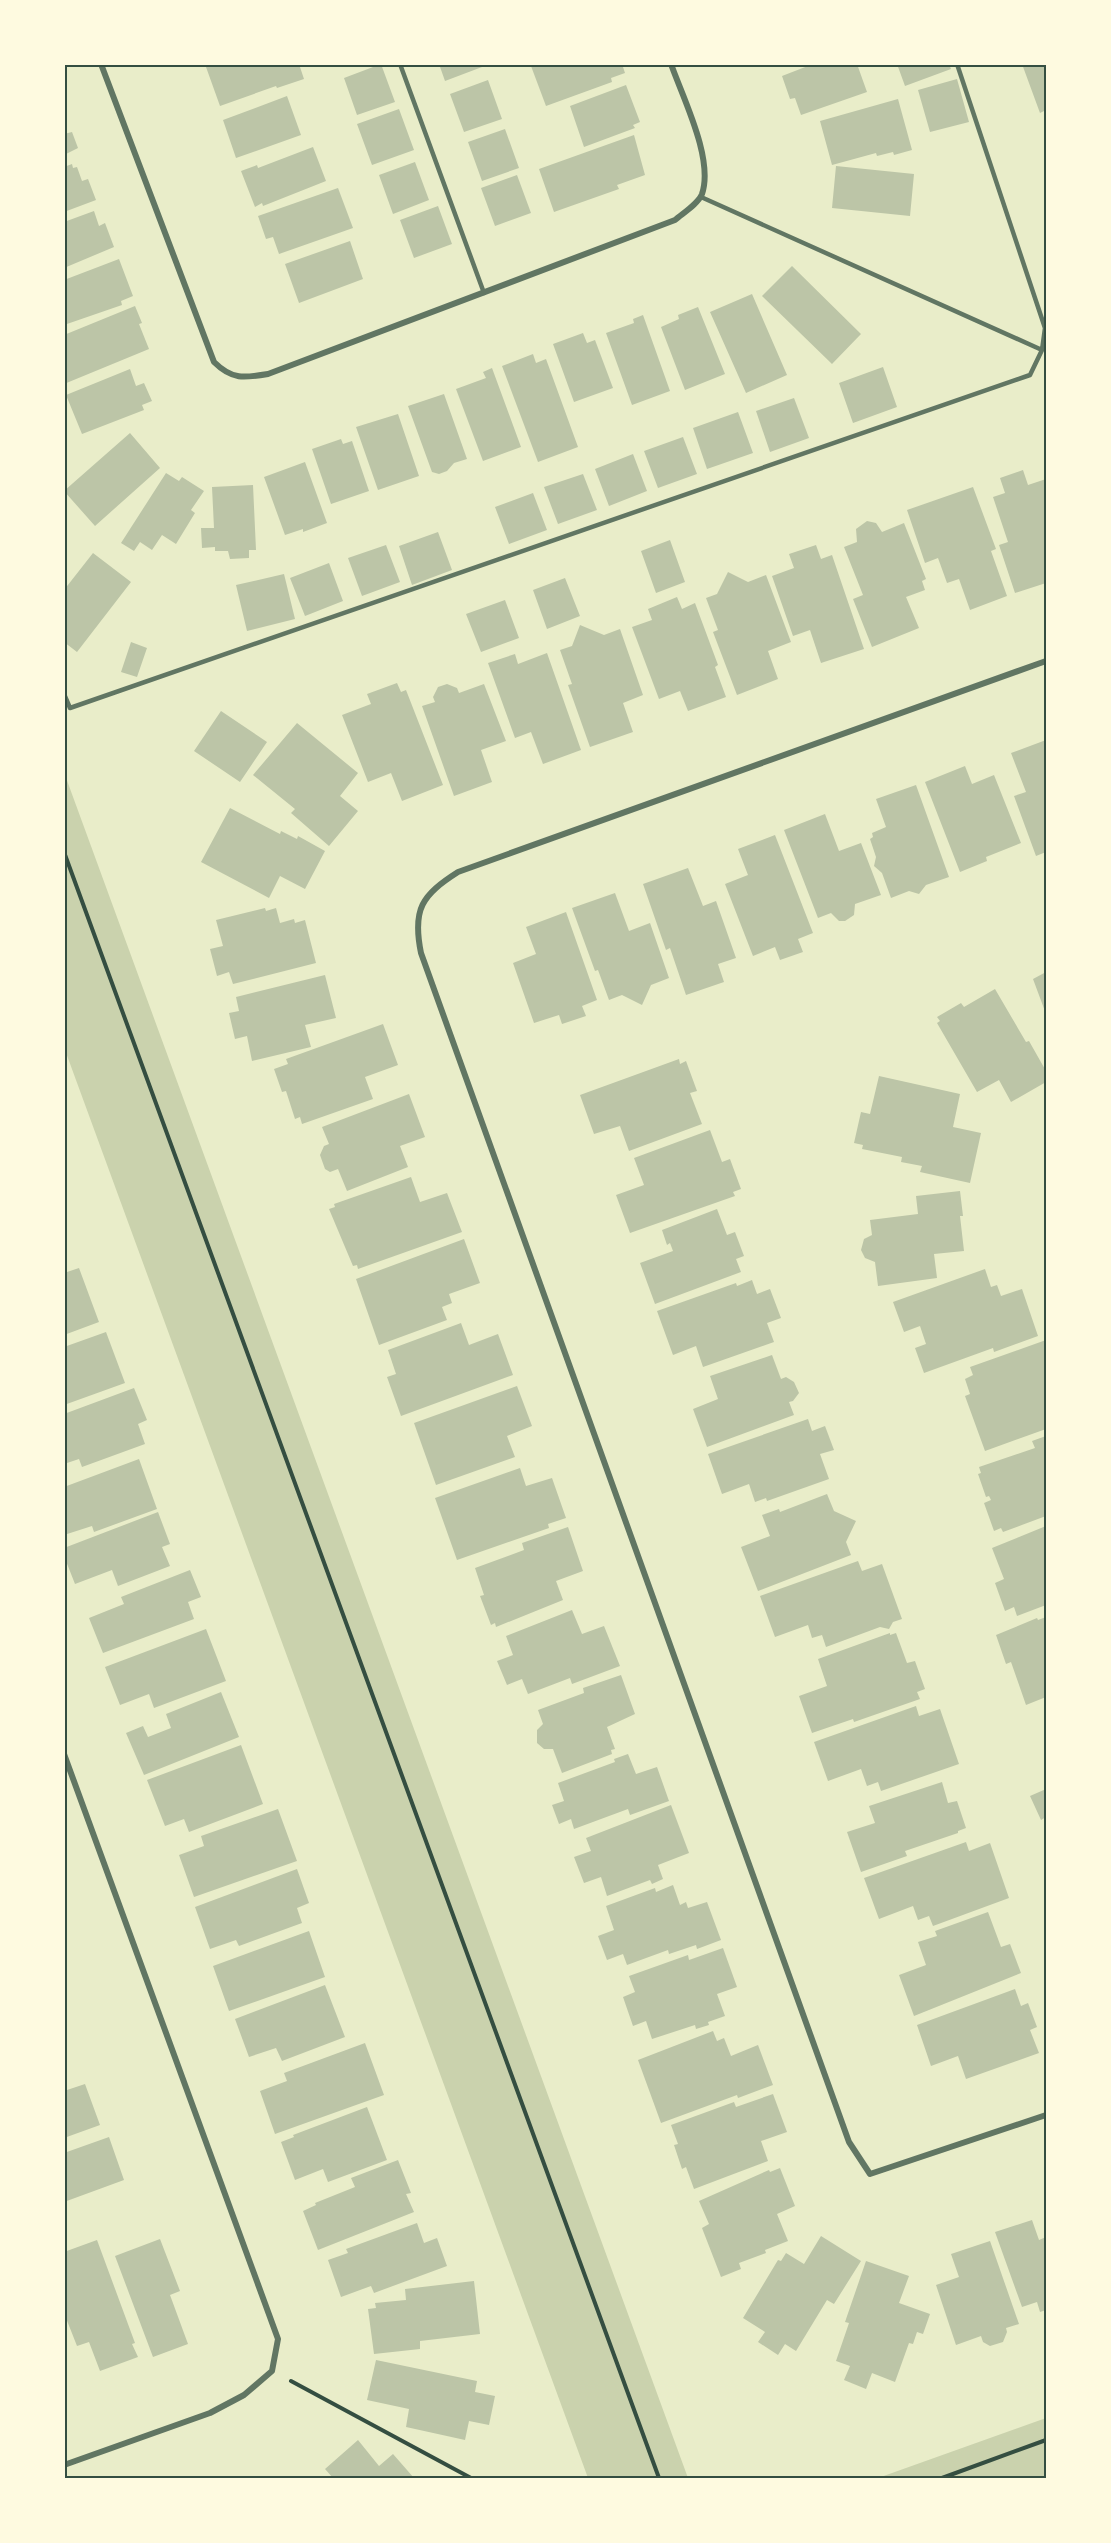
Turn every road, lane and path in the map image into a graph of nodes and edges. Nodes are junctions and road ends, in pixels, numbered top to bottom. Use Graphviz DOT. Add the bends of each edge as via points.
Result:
graph roads {
  1 [pos="101,64"];
  2 [pos="400,64"];
  3 [pos="671,64"];
  4 [pos="957,64"];
  5 [pos="701,196"];
  6 [pos="484,292"];
  7 [pos="1042,350"];
  8 [pos="1047,661"];
  9 [pos="64,694"];
  10 [pos="64,852"];
  11 [pos="64,1754"];
  12 [pos="1047,2115"];
  13 [pos="272,2371"];
  14 [pos="1047,2440"];
  15 [pos="64,2465"];
  16 [pos="471,2478"];
  17 [pos="659,2478"];
  18 [pos="942,2478"];
  1 -- 6 [label="street" via="204,340 214,362 226,374 246,378 268,374"];
  2 -- 6 [label="lane"];
  3 -- 5 [label="street" via="704,164"];
  4 -- 7 [label="lane" via="1046,328"];
  5 -- 6 [label="street" via="675,220"];
  5 -- 7 [label="lane"];
  7 -- 9 [label="lane" via="1030,375 70,708"];
  8 -- 12 [label="street" via="458,872 434,887 421,906 416,930 421,953 849,2142 870,2174"];
  10 -- 17 [label="path"];
  11 -- 13 [label="street" via="278,2339"];
  13 -- 15 [label="street" via="244,2395 210,2413"];
  13 -- 16 [label="path"];
  14 -- 18 [label="path"];
}
